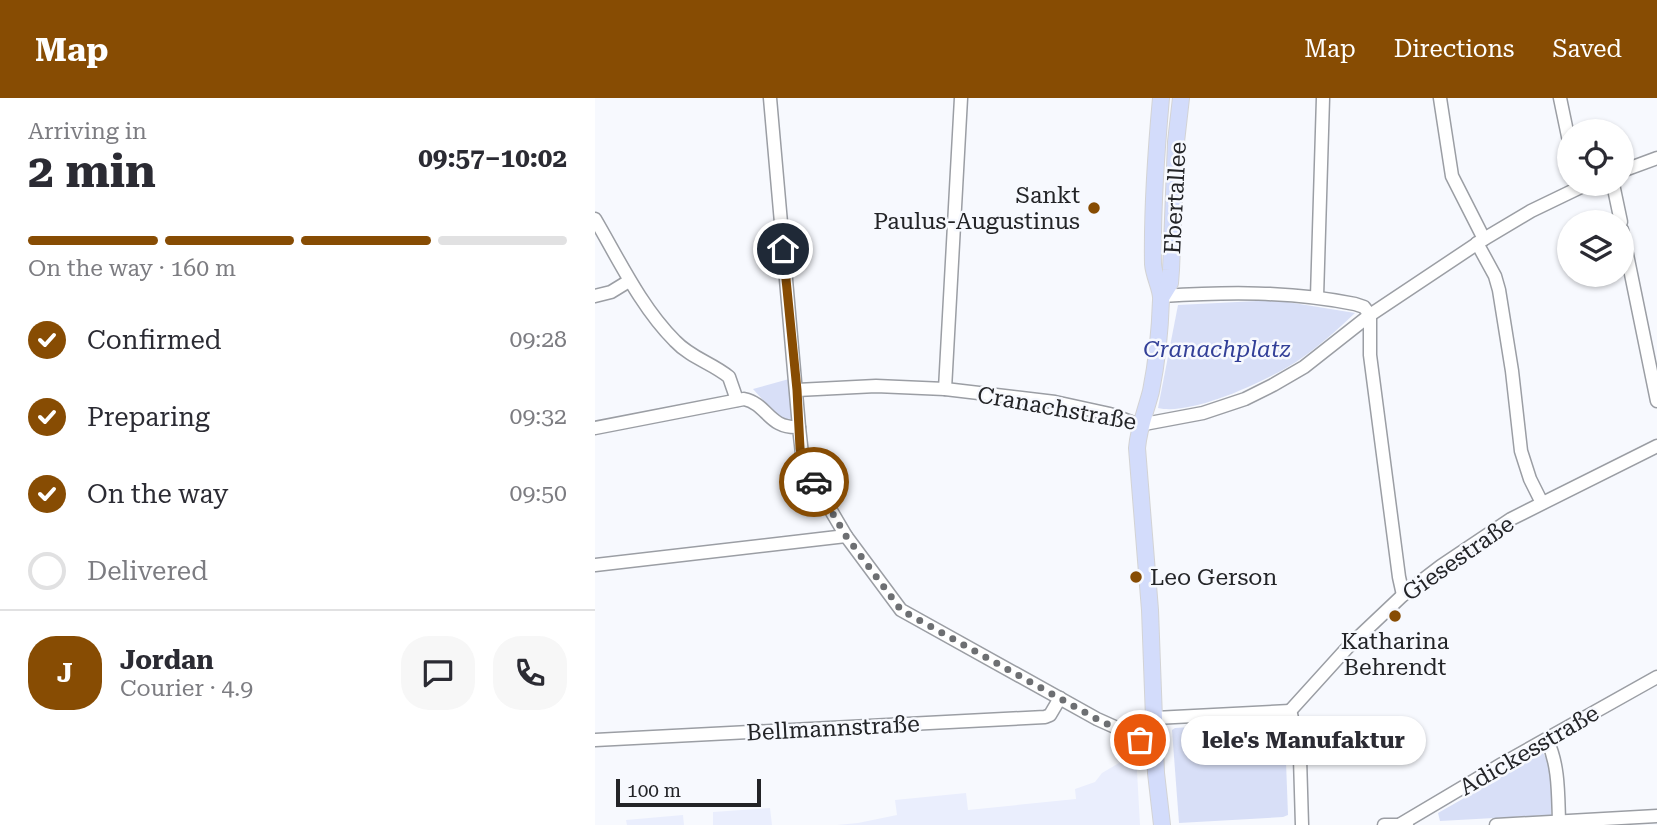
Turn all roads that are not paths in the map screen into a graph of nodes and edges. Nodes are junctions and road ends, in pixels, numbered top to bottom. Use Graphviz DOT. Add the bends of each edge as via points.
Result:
graph roads {
  1 [pos="770,98"];
  2 [pos="961,98"];
  3 [pos="1161,98"];
  4 [pos="1181,98"];
  5 [pos="1323,98"];
  6 [pos="1440,98"];
  7 [pos="1560,98"];
  8 [pos="1564,119"];
  9 [pos="1657,158"];
  10 [pos="1634,167"];
  11 [pos="1562,196"];
  12 [pos="595,219"];
  13 [pos="1481,241"];
  14 [pos="629,281"];
  15 [pos="1634,287"];
  16 [pos="595,296"];
  17 [pos="1161,296"];
  18 [pos="1317,298"];
  19 [pos="1370,315"];
  20 [pos="945,388"];
  21 [pos="797,390"];
  22 [pos="1657,397"];
  23 [pos="737,400"];
  24 [pos="1139,425"];
  25 [pos="799,427"];
  26 [pos="595,428"];
  27 [pos="1657,446"];
  28 [pos="1542,503"];
  29 [pos="846,536"];
  30 [pos="595,565"];
  31 [pos="1403,595"];
  32 [pos="1657,677"];
  33 [pos="1060,698"];
  34 [pos="1290,711"];
  35 [pos="1155,718"];
  36 [pos="595,740"];
  37 [pos="1547,740"];
  38 [pos="1155,745"];
  39 [pos="1657,816"];
  40 [pos="1559,821"];
  41 [pos="1404,824"];
  42 [pos="1161,825"];
  43 [pos="1302,825"];
  44 [pos="1384,825"];
  45 [pos="1496,825"];
  1 -- 21 [label="street"];
  2 -- 20 [label="street"];
  3 -- 17 [label="main road, Ebertallee" via="1153,268"];
  4 -- 17 [label="main road, Ebertallee" via="1170,284"];
  5 -- 18 [label="street"];
  6 -- 13 [label="street" via="1452,176"];
  7 -- 8 [label="street"];
  9 -- 10 [label="street"];
  11 -- 13 [label="street, Cranachstraße"];
  12 -- 14 [label="street"];
  13 -- 19 [label="street, Cranachstraße"];
  13 -- 28 [label="street" via="1499,290 1521,451"];
  14 -- 16 [label="street"];
  14 -- 23 [label="street" via="674,341 729,377"];
  15 -- 22 [label="street"];
  17 -- 18 [label="street" via="1249,292"];
  17 -- 24 [label="main road, Ebertallee" via="1152,382"];
  18 -- 19 [label="street" via="1362,306"];
  19 -- 24 [label="street, Cranachstraße" via="1304,366 1245,399 1203,413"];
  19 -- 31 [label="street" via="1370,355"];
  20 -- 21 [label="street, Cranachstraße"];
  20 -- 24 [label="street, Cranachstraße" via="1055,402"];
  21 -- 25 [label="street"];
  23 -- 25 [label="street" via="756,404 787,428"];
  23 -- 26 [label="street"];
  24 -- 35 [label="main road, Ebertallee"];
  25 -- 29 [label="street" via="803,463"];
  27 -- 28 [label="street, Giesestraße"];
  28 -- 31 [label="street, Giesestraße" via="1476,541"];
  29 -- 30 [label="street"];
  29 -- 33 [label="street" via="901,610"];
  31 -- 34 [label="street, Giesestraße"];
  32 -- 37 [label="street, Adickesstraße"];
  33 -- 36 [label="street, Bellmannstraße" via="1045,718"];
  33 -- 38 [label="street"];
  34 -- 35 [label="street"];
  34 -- 43 [label="street" via="1300,758"];
  35 -- 38 [label="main road, Ebertallee"];
  37 -- 40 [label="street" via="1555,767"];
  37 -- 41 [label="street, Adickesstraße"];
  38 -- 42 [label="main road, Ebertallee"];
  39 -- 40 [label="street"];
  40 -- 45 [label="street"];
  41 -- 44 [label="street"];
}
